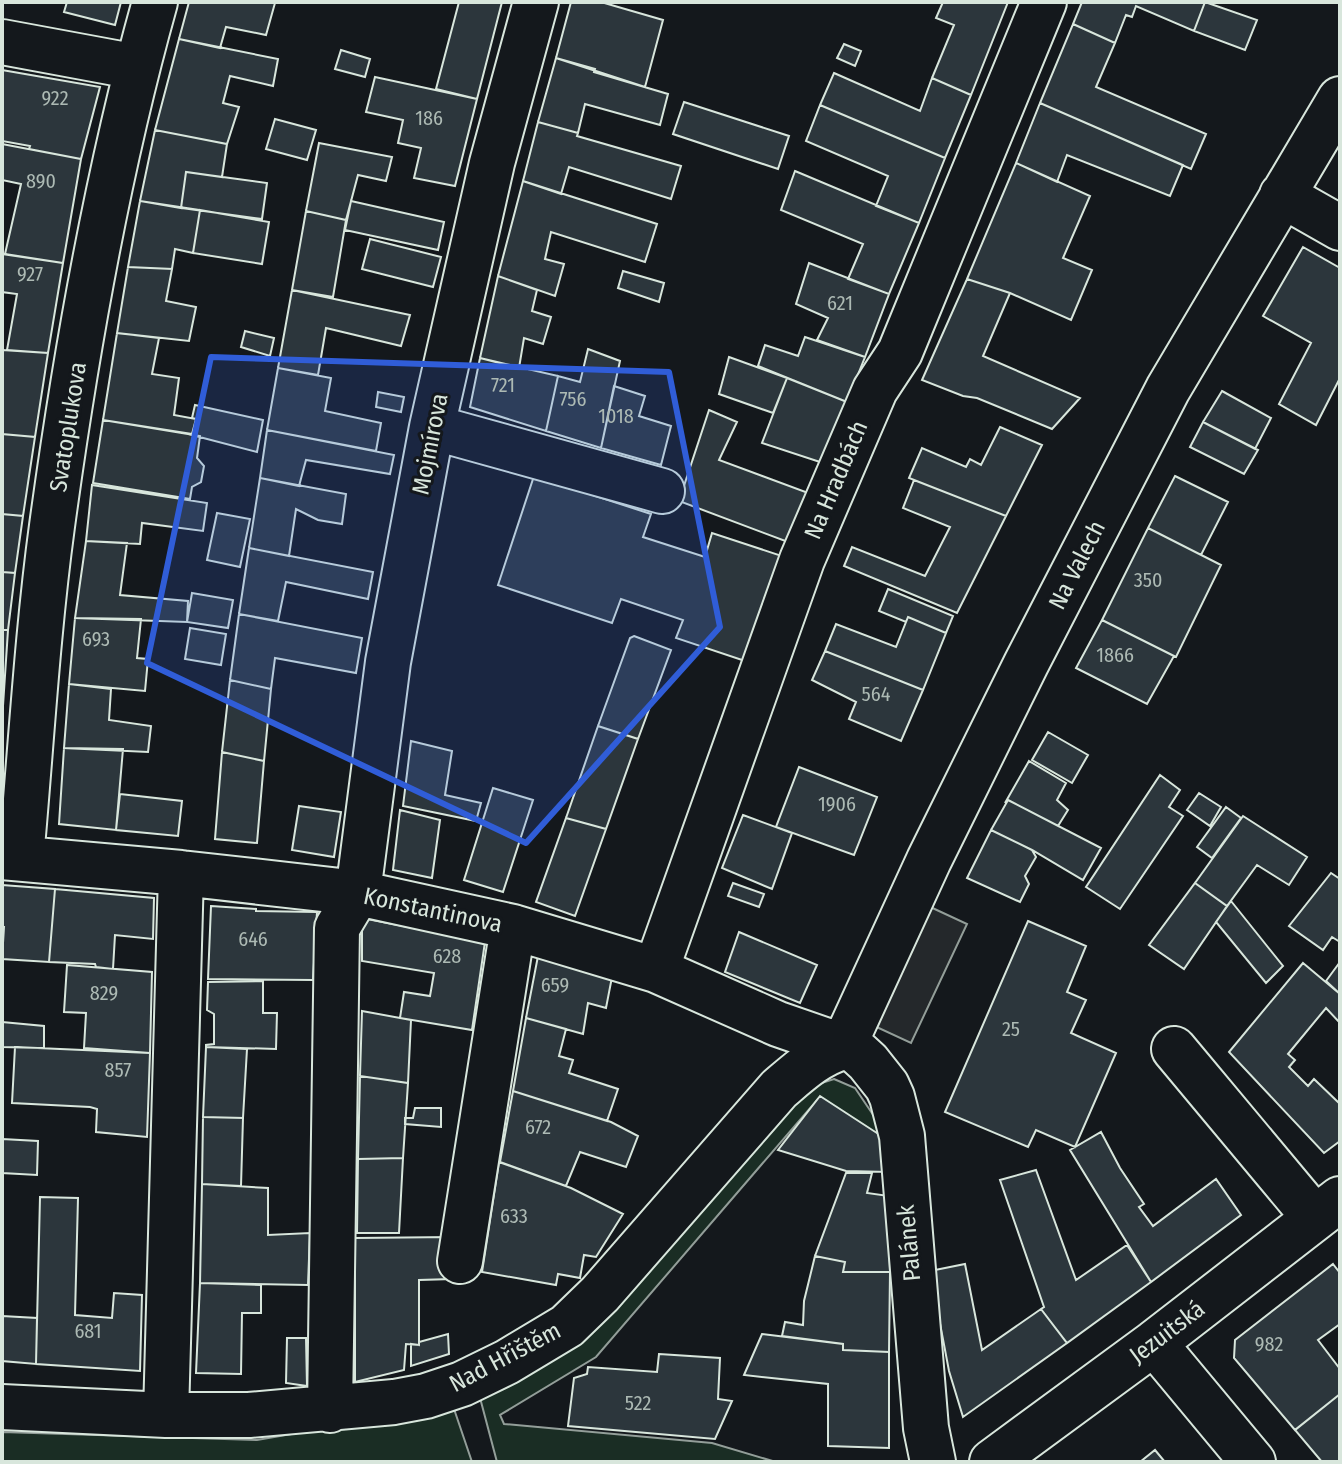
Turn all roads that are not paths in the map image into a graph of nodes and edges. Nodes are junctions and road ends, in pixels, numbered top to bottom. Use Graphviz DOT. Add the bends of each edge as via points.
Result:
graph roads {
  1 [pos="155,2"];
  2 [pos="536,2"];
  3 [pos="1044,2"];
  4 [pos="2,42"];
  5 [pos="137,67"];
  6 [pos="1340,99"];
  7 [pos="1282,195"];
  8 [pos="1340,228"];
  9 [pos="432,427"];
  10 [pos="662,491"];
  11 [pos="11,858"];
  12 [pos="181,873"];
  13 [pos="358,893"];
  14 [pos="513,927"];
  15 [pos="656,970"];
  16 [pos="843,1047"];
  17 [pos="1174,1049"];
  18 [pos="1328,1208"];
  19 [pos="460,1261"];
  20 [pos="1154,1343"];
  21 [pos="2,1407"];
  22 [pos="330,1410"];
  23 [pos="166,1415"];
  24 [pos="933,1462"];
  25 [pos="992,1462"];
  26 [pos="1253,1462"];
  1 -- 5 [label="street, Svatoplukova"];
  2 -- 9 [label="street, Mojmírova" via="492,163"];
  3 -- 15 [label="street, Na Hradbách" via="900,352 875,390 802,560"];
  4 -- 5 [label="street"];
  5 -- 11 [label="street, Svatoplukova" via="93,267 52,528"];
  6 -- 7 [label="street, Na Valech"];
  7 -- 8 [label="street"];
  7 -- 16 [label="street, Na Valech" via="1168,389 1033,650"];
  9 -- 10 [label="street"];
  9 -- 13 [label="street, Mojmírova" via="388,662"];
  11 -- 12 [label="street, Konstantinova"];
  12 -- 13 [label="street, Konstantinova"];
  12 -- 23 [label="street"];
  13 -- 14 [label="street, Konstantinova"];
  13 -- 22 [label="street" via="337,928"];
  14 -- 15 [label="street, Konstantinova"];
  14 -- 19 [label="street"];
  15 -- 16 [label="street, Konstantinova"];
  16 -- 22 [label="street, Nad Hřištěm" via="810,1062 779,1089 567,1326 462,1384 426,1396"];
  16 -- 24 [label="street, Palánek" via="856,1051 887,1086 902,1136"];
  17 -- 18 [label="street"];
  18 -- 20 [label="street, Jezuitská"];
  20 -- 25 [label="street, Jezuitská"];
  20 -- 26 [label="street"];
  21 -- 23 [label="street, Nad Hřištěm"];
  22 -- 23 [label="street, Nad Hřištěm"];
}
